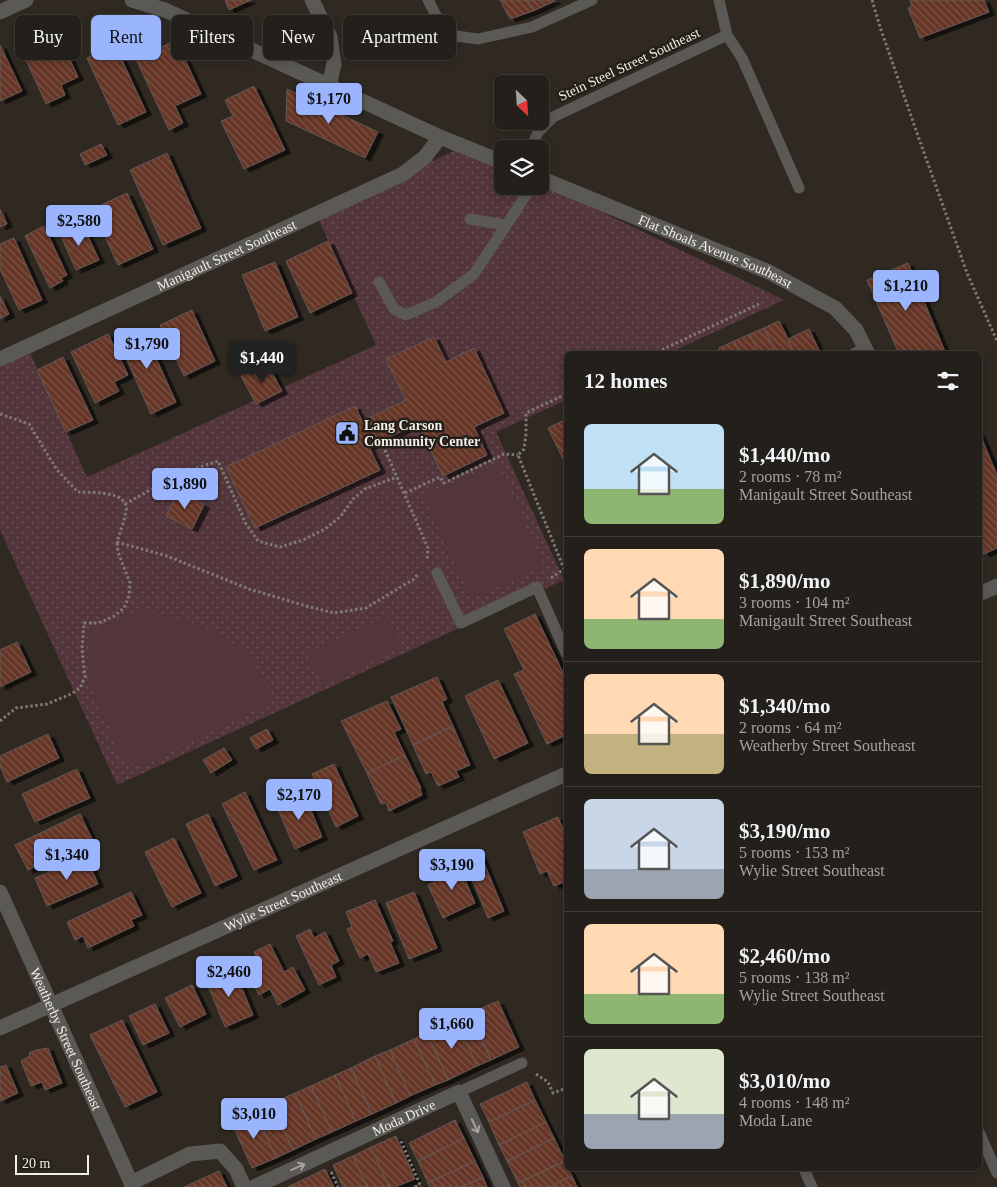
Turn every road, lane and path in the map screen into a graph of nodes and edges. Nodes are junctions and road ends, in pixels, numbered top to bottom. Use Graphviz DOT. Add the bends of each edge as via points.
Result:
graph roads {
  1 [pos="26,0"];
  2 [pos="132,0"];
  3 [pos="312,0"];
  4 [pos="428,0"];
  5 [pos="592,0"];
  6 [pos="719,0"];
  7 [pos="872,0"];
  8 [pos="0,12"];
  9 [pos="726,35"];
  10 [pos="329,86"];
  11 [pos="440,136"];
  12 [pos="535,140"];
  13 [pos="494,159"];
  14 [pos="549,182"];
  15 [pos="799,188"];
  16 [pos="526,195"];
  17 [pos="470,219"];
  18 [pos="506,225"];
  19 [pos="379,282"];
  20 [pos="759,304"];
  21 [pos="997,341"];
  22 [pos="659,351"];
  23 [pos="862,351"];
  24 [pos="0,359"];
  25 [pos="564,395"];
  26 [pos="0,414"];
  27 [pos="385,450"];
  28 [pos="518,455"];
  29 [pos="397,477"];
  30 [pos="405,494"];
  31 [pos="125,504"];
  32 [pos="117,542"];
  33 [pos="427,565"];
  34 [pos="420,572"];
  35 [pos="437,572"];
  36 [pos="997,586"];
  37 [pos="538,587"];
  38 [pos="982,593"];
  39 [pos="564,648"];
  40 [pos="0,720"];
  41 [pos="564,775"];
  42 [pos="0,892"];
  43 [pos="50,1005"];
  44 [pos="0,1028"];
  45 [pos="522,1063"];
  46 [pos="564,1089"];
  47 [pos="459,1092"];
  48 [pos="982,1139"];
  49 [pos="400,1140"];
  50 [pos="805,1171"];
  51 [pos="997,1173"];
  52 [pos="132,1185"];
  53 [pos="421,1186"];
  54 [pos="244,1187"];
  55 [pos="254,1187"];
  56 [pos="415,1187"];
  57 [pos="503,1187"];
  58 [pos="812,1187"];
  1 -- 8 [label="street"];
  2 -- 10 [label="street" via="165,10"];
  3 -- 10 [label="street" via="330,38 334,64"];
  4 -- 5 [label="lane" via="441,25 456,36 478,39 532,26"];
  6 -- 9 [label="lane"];
  7 -- 21 [label="path" via="967,273"];
  9 -- 12 [label="lane, Stein Steel Street Southeast" via="553,117"];
  9 -- 15 [label="lane" via="742,58"];
  10 -- 11 [label="street"];
  11 -- 13 [label="street"];
  11 -- 24 [label="street, Manigault Street Southeast" via="425,157 403,174"];
  14 -- 23 [label="street, Flat Shoals Avenue Southeast" via="769,272 835,308 856,330"];
  16 -- 18 [label="lane"];
  17 -- 18 [label="lane"];
  18 -- 19 [label="lane" via="474,274 436,302 406,316 394,309"];
  20 -- 22 [label="path"];
  25 -- 28 [label="path" via="526,413 524,449"];
  26 -- 31 [label="path" via="29,424 57,470 78,492 114,495"];
  27 -- 29 [label="path"];
  28 -- 30 [label="path" via="504,454 444,483 440,478"];
  28 -- 37 [label="path" via="564,569"];
  29 -- 30 [label="path"];
  29 -- 31 [label="path" via="365,489 325,529 280,547 258,541 246,524 218,461 179,474"];
  30 -- 33 [label="path" via="428,548"];
  31 -- 32 [label="path" via="127,510"];
  32 -- 34 [label="path" via="167,556 248,589 334,613 366,608"];
  32 -- 40 [label="path" via="130,583 129,596 124,608 113,617 98,623 84,623 85,677 80,688 47,704 16,708"];
  35 -- 37 [label="lane" via="461,623"];
  36 -- 38 [label="street"];
  37 -- 39 [label="lane"];
  41 -- 43 [label="street, Wylie Street Southeast"];
  42 -- 43 [label="street, Weatherby Street Southeast"];
  43 -- 44 [label="street, Wylie Street Southeast"];
  43 -- 52 [label="street, Weatherby Street Southeast"];
  45 -- 46 [label="path" via="528,1071 548,1082 553,1093"];
  45 -- 47 [label="lane"];
  55 -- 47 [label="street, Moda Drive, one-way"];
  47 -- 57 [label="street, one-way"];
  48 -- 51 [label="lane"];
  49 -- 53 [label="path"];
  50 -- 58 [label="lane"];
  52 -- 54 [label="street" via="190,1154 220,1151 236,1169"];
  53 -- 56 [label="path"];
}
